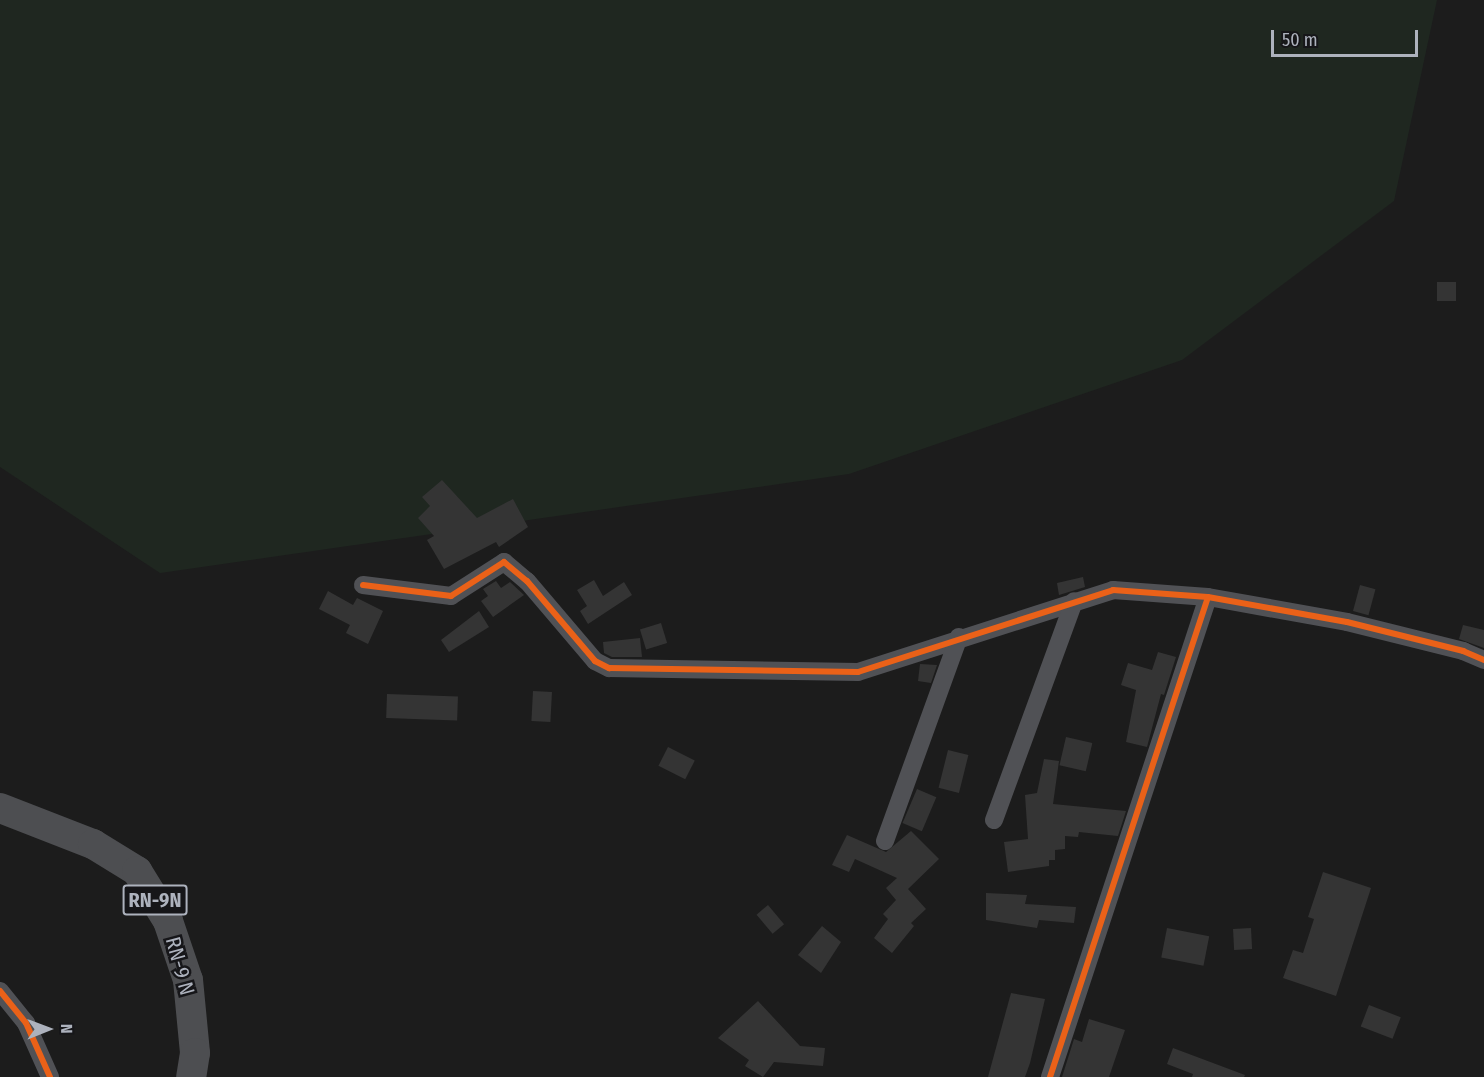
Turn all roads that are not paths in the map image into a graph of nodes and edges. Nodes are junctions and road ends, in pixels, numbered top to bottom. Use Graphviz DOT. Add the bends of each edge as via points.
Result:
graph roads {
  1 [pos="363,585"];
  2 [pos="1208,597"];
  3 [pos="1074,601"];
  4 [pos="959,638"];
  5 [pos="1484,660"];
  6 [pos="0,808"];
  7 [pos="994,820"];
  8 [pos="885,841"];
  9 [pos="0,991"];
  10 [pos="50,1077"];
  11 [pos="191,1077"];
  12 [pos="1050,1077"];
  1 -- 4 [label="street" via="451,596 504,562 527,581 596,662 609,668 844,674"];
  2 -- 3 [label="street" via="1113,590"];
  2 -- 5 [label="street" via="1347,622 1463,651"];
  2 -- 12 [label="street"];
  3 -- 4 [label="street"];
  3 -- 7 [label="street"];
  4 -- 8 [label="street"];
  6 -- 11 [label="main road, RN-9 N / RN-9N" via="93,844 137,871 168,921 188,980 195,1053"];
  9 -- 10 [label="street" via="26,1023"];
}
